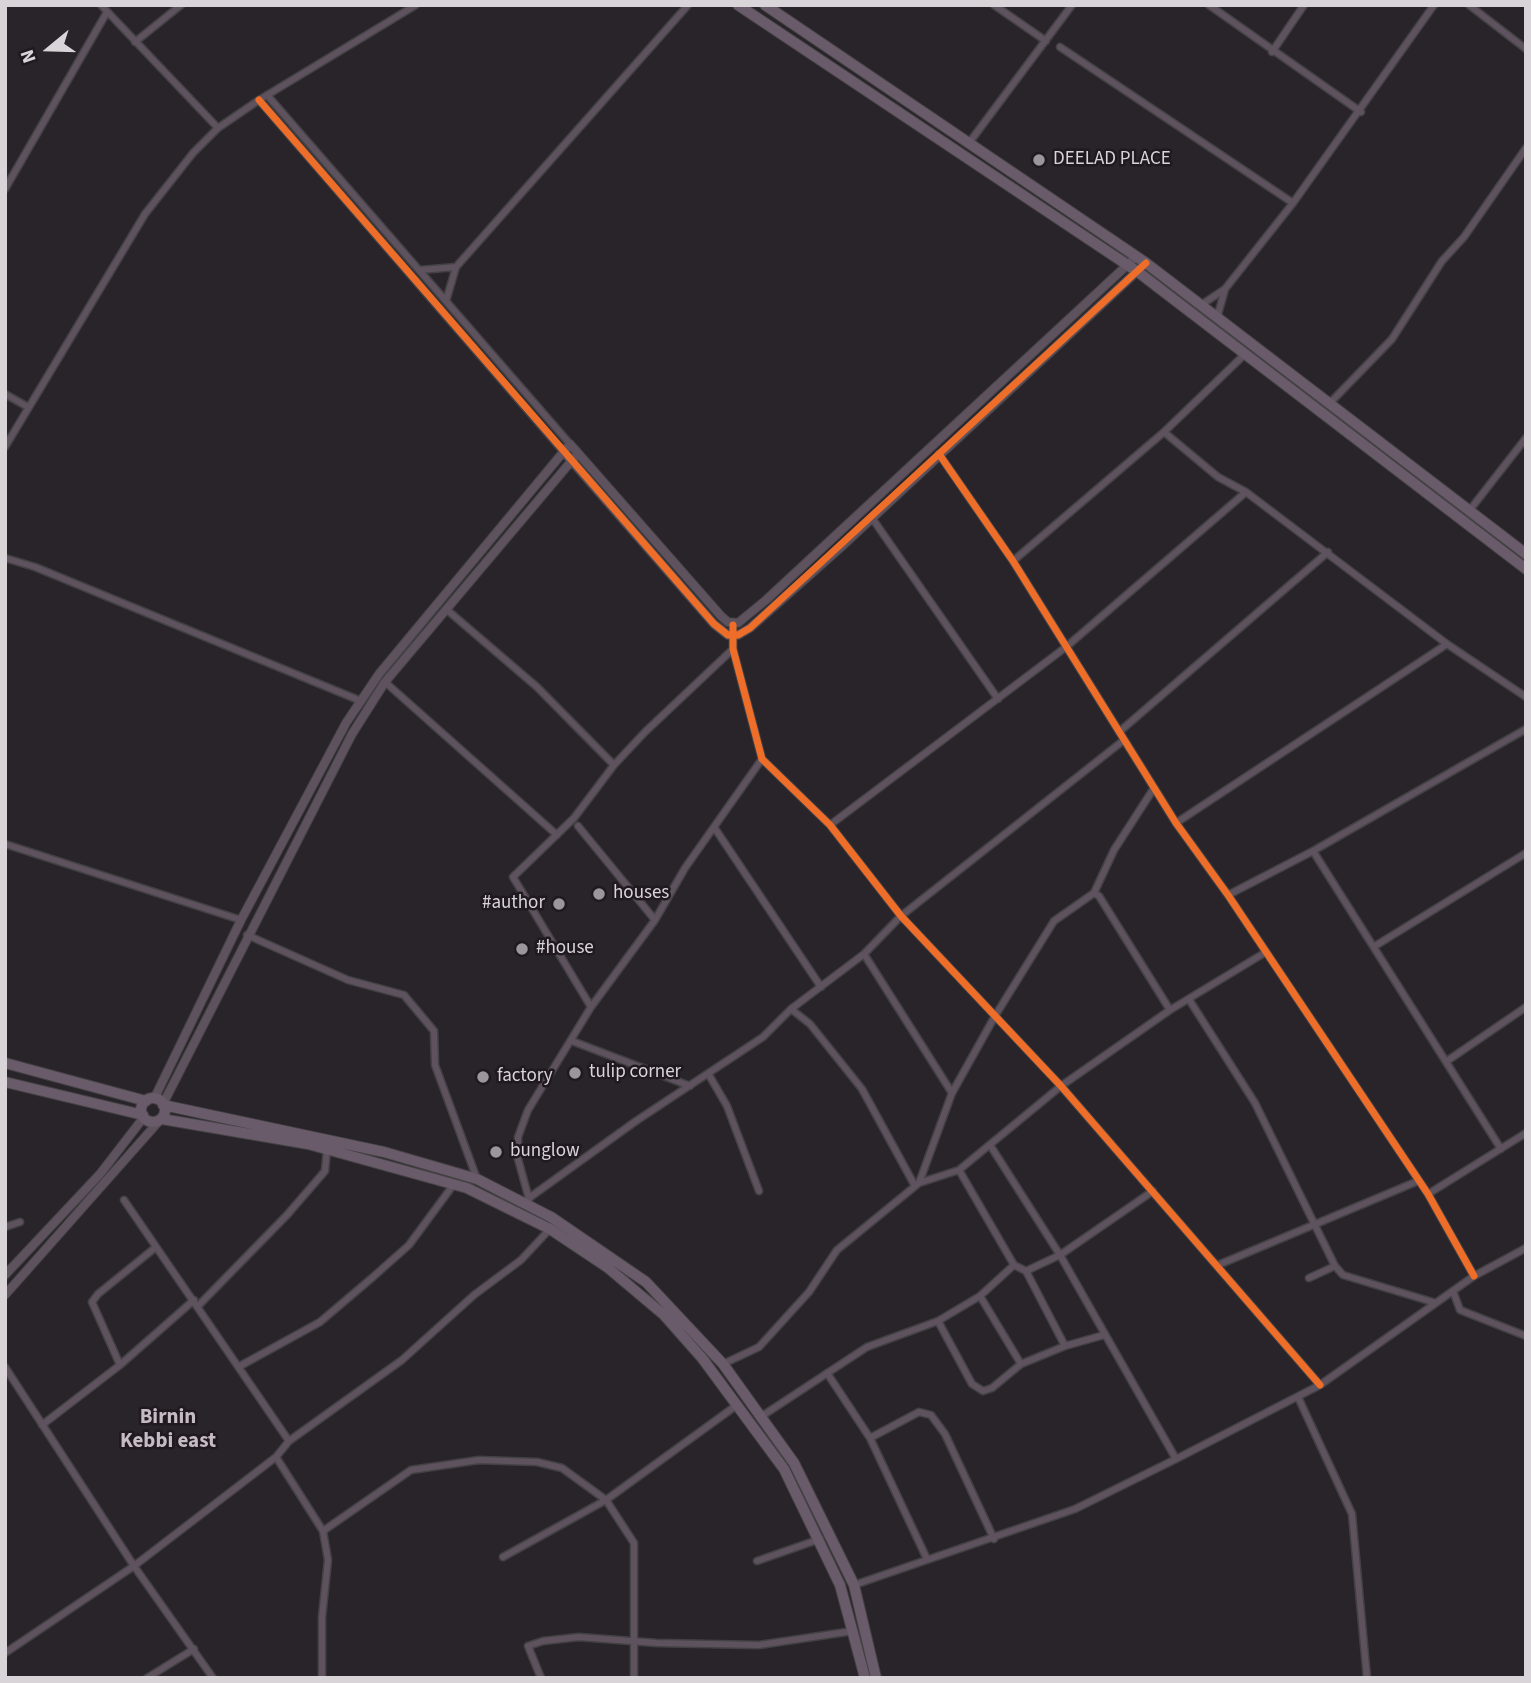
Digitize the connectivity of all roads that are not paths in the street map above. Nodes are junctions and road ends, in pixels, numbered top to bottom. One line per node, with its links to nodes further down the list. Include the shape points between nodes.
1 (101, 5): 13 (street)
2 (181, 5): 15 (street)
3 (416, 5): 19 (street)
4 (688, 5): 30 (street)
5 (738, 5): 29 (main road)
6 (765, 5): 23 (main road)
7 (994, 5): 14 (street)
8 (1072, 5): 14 (street)
9 (1209, 5): 18 (street)
10 (1304, 5): 18 (street)
11 (1434, 5): 21 (street)
12 (1469, 5): 17 (street)
13 (107, 12): 15 (street); 25 (street)
14 (1046, 41): 23 (street)
15 (135, 42): 22 (street)
16 (1060, 47): 26 (street)
17 (1526, 49)
18 (1272, 51): 21 (street)
19 (267, 95): 20 (street); 31 (street)
20 (259, 100): 22 (street); 45 (street)
21 (1361, 112): 26 (street)
22 (218, 128): 40 (street, via 169,180 145,214)
23 (969, 143): 27 (main road)
24 (1526, 148): 39 (street, via 1442,261 1392,339)
25 (5, 189)
26 (1293, 203): 33 (street)
27 (1137, 256): 28 (main road); 29 (street)
28 (1146, 263): 32 (street); 35 (main road)
29 (1128, 265): 32 (main road); 49 (street)
30 (456, 267): 31 (street); 34 (street)
31 (419, 270): 34 (street)
32 (1138, 272): 37 (main road); 47 (street)
33 (1225, 289): 35 (street); 36 (street)
34 (446, 300): 43 (street)
35 (1201, 305): 36 (main road)
36 (1217, 318): 39 (main road)
37 (1245, 354): 41 (street); 58 (main road)
38 (5, 394): 40 (street)
39 (1329, 404): 52 (main road)
40 (28, 407): 44 (street)
41 (1164, 432): 51 (street, via 1218,477); 57 (street)
42 (1526, 438): 52 (street)
43 (570, 444): 45 (street); 46 (street)
44 (5, 447)
45 (563, 452): 48 (street); 68 (street)
46 (579, 453): 48 (street); 60 (street, via 721,616)
47 (939, 454): 50 (street); 57 (street)
48 (571, 460): 59 (street); 61 (street, via 714,624)
49 (911, 466): 50 (street); 60 (street, via 751,613)
50 (918, 473): 53 (street)
51 (1246, 492): 54 (street); 63 (street)
52 (1469, 511): 55 (main road)
53 (872, 518): 61 (street, via 750,628); 67 (street)
54 (1328, 552): 62 (street); 70 (street)
55 (1526, 554)
56 (5, 558): 68 (street)
57 (1013, 561): 63 (street)
58 (1526, 569)
59 (446, 608): 65 (street); 73 (street, via 537,687)
60 (733, 623): 61 (street)
61 (733, 636): 64 (street)
62 (1447, 644): 66 (street); 75 (street)
63 (1066, 648): 67 (street); 70 (street)
64 (733, 649): 72 (street); 73 (street)
65 (385, 682): 79 (street); 88 (street, via 352,734)
66 (1526, 697)
67 (998, 699): 76 (street)
68 (361, 701): 86 (street)
69 (1526, 729): 81 (street)
70 (1119, 732): 71 (street)
71 (1124, 740): 74 (street); 85 (street)
72 (762, 759): 76 (street); 78 (street)
73 (614, 765): 79 (street)
74 (1154, 788): 75 (street); 83 (street, via 1114,850)
75 (1176, 823): 84 (street)
76 (830, 825): 85 (street)
77 (578, 826): 87 (street)
78 (714, 827): 87 (street); 92 (street)
79 (557, 835): 94 (street, via 513,881)
80 (5, 844): 86 (street)
81 (1313, 851): 84 (street); 89 (street)
82 (1526, 853): 89 (street)
83 (1094, 893): 97 (street); 98 (street, via 1054,921)
84 (1228, 895): 90 (street)
85 (901, 916): 91 (street); 98 (street)
86 (241, 920): 107 (street)
87 (655, 920): 94 (street)
88 (247, 935): 107 (street); 115 (street, via 348,980 404,995 434,1031 435,1065)
89 (1375, 946): 100 (street)
90 (1266, 952): 93 (street); 116 (street)
91 (864, 954): 92 (street); 106 (street)
92 (821, 987): 96 (street)
93 (1190, 1000): 97 (street); 125 (street, via 1255,1103)
94 (590, 1007): 99 (street)
95 (1526, 1007): 100 (street)
96 (791, 1009): 102 (street, via 763,1037); 118 (street, via 810,1024 862,1089)
97 (1170, 1010): 105 (street)
98 (995, 1016): 105 (street); 106 (street)
99 (572, 1041): 104 (street); 123 (street, via 528,1110 518,1137)
100 (1447, 1061): 113 (street)
101 (5, 1063): 107 (main road)
102 (709, 1075): 104 (street); 119 (street, via 727,1106)
103 (5, 1082): 108 (main road)
104 (690, 1086): 123 (street)
105 (1061, 1086): 111 (street); 120 (street)
106 (952, 1093): 118 (street)
107 (156, 1102): 108 (main road); 109 (main road); 115 (main road, via 384,1152)
108 (143, 1116): 109 (main road, via 151,1122); 135 (street, via 100,1174)
109 (161, 1120): 112 (main road); 139 (street)
110 (1526, 1133): 113 (street)
111 (990, 1145): 114 (street); 130 (street)
112 (327, 1149): 117 (main road); 141 (street, via 326,1171)
113 (1502, 1149): 121 (street)
114 (958, 1170): 118 (street); 131 (street)
115 (477, 1179): 123 (main road)
116 (1418, 1181): 121 (street); 125 (street)
117 (454, 1184): 127 (main road); 150 (street, via 410,1245 373,1277 320,1322)
118 (917, 1185): 147 (street, via 837,1250 809,1292 759,1346)
119 (759, 1191)
120 (1153, 1191): 130 (street); 132 (street)
121 (1428, 1194): 136 (street)
122 (124, 1200): 128 (street)
123 (528, 1201): 147 (main road, via 646,1282)
124 (20, 1222): 126 (street)
125 (1315, 1225): 132 (street); 133 (street)
126 (5, 1227)
127 (550, 1229): 155 (main road, via 607,1267 664,1315); 159 (street, via 521,1260 402,1360)
128 (156, 1247): 141 (street); 149 (street, via 92,1302)
129 (1526, 1248): 136 (street)
130 (1060, 1255): 134 (street); 144 (street)
131 (1014, 1265): 134 (street); 140 (street)
132 (1218, 1265): 153 (street)
133 (1335, 1266): 137 (street); 142 (street, via 1343,1275)
134 (1026, 1270): 146 (street)
135 (5, 1275)
136 (1474, 1276): 138 (street)
137 (1309, 1278)
138 (1453, 1291): 142 (street); 145 (street, via 1460,1310)
139 (5, 1295)
140 (979, 1297): 143 (street); 148 (street)
141 (196, 1303): 149 (street); 150 (street)
142 (1436, 1303): 153 (street)
143 (938, 1321): 148 (street, via 972,1384 983,1391); 152 (street, via 867,1348)
144 (1104, 1335): 146 (street); 161 (street)
145 (1526, 1336)
146 (1065, 1346): 148 (street)
147 (723, 1364): 156 (main road)
148 (1021, 1364)
149 (120, 1365): 157 (street)
150 (240, 1366): 159 (street)
151 (5, 1367): 157 (street)
152 (827, 1373): 156 (street); 158 (street)
153 (1320, 1385): 154 (street)
154 (1298, 1397): 161 (street); 182 (street, via 1352,1514)
155 (738, 1404): 162 (street); 164 (main road, via 784,1469)
156 (762, 1416): 170 (main road, via 794,1462)
157 (42, 1424): 169 (street)
158 (870, 1438): 165 (street, via 919,1412 931,1415 945,1434); 167 (street)
159 (289, 1441): 160 (street)
160 (276, 1457): 163 (street); 169 (street)
161 (1176, 1459): 165 (street, via 1075,1509)
162 (606, 1500): 163 (street, via 562,1468 537,1461 479,1460 411,1470); 166 (street); 172 (street, via 634,1542)
163 (323, 1531): 177 (street, via 328,1560)
164 (820, 1539): 168 (street); 171 (main road)
165 (994, 1539): 167 (street)
166 (503, 1557)
167 (927, 1559): 170 (street)
168 (757, 1561)
169 (134, 1566): 173 (street); 174 (street)
170 (854, 1585): 181 (main road)
171 (853, 1631): 172 (street, via 759,1645); 180 (main road)
172 (635, 1641): 178 (street, via 579,1637 528,1646); 179 (street)
173 (194, 1649): 175 (street); 176 (street)
174 (5, 1653)
175 (147, 1678)
176 (212, 1678)
177 (322, 1678)
178 (541, 1678)
179 (635, 1678)
180 (865, 1678)
181 (876, 1678)
182 (1367, 1678)

